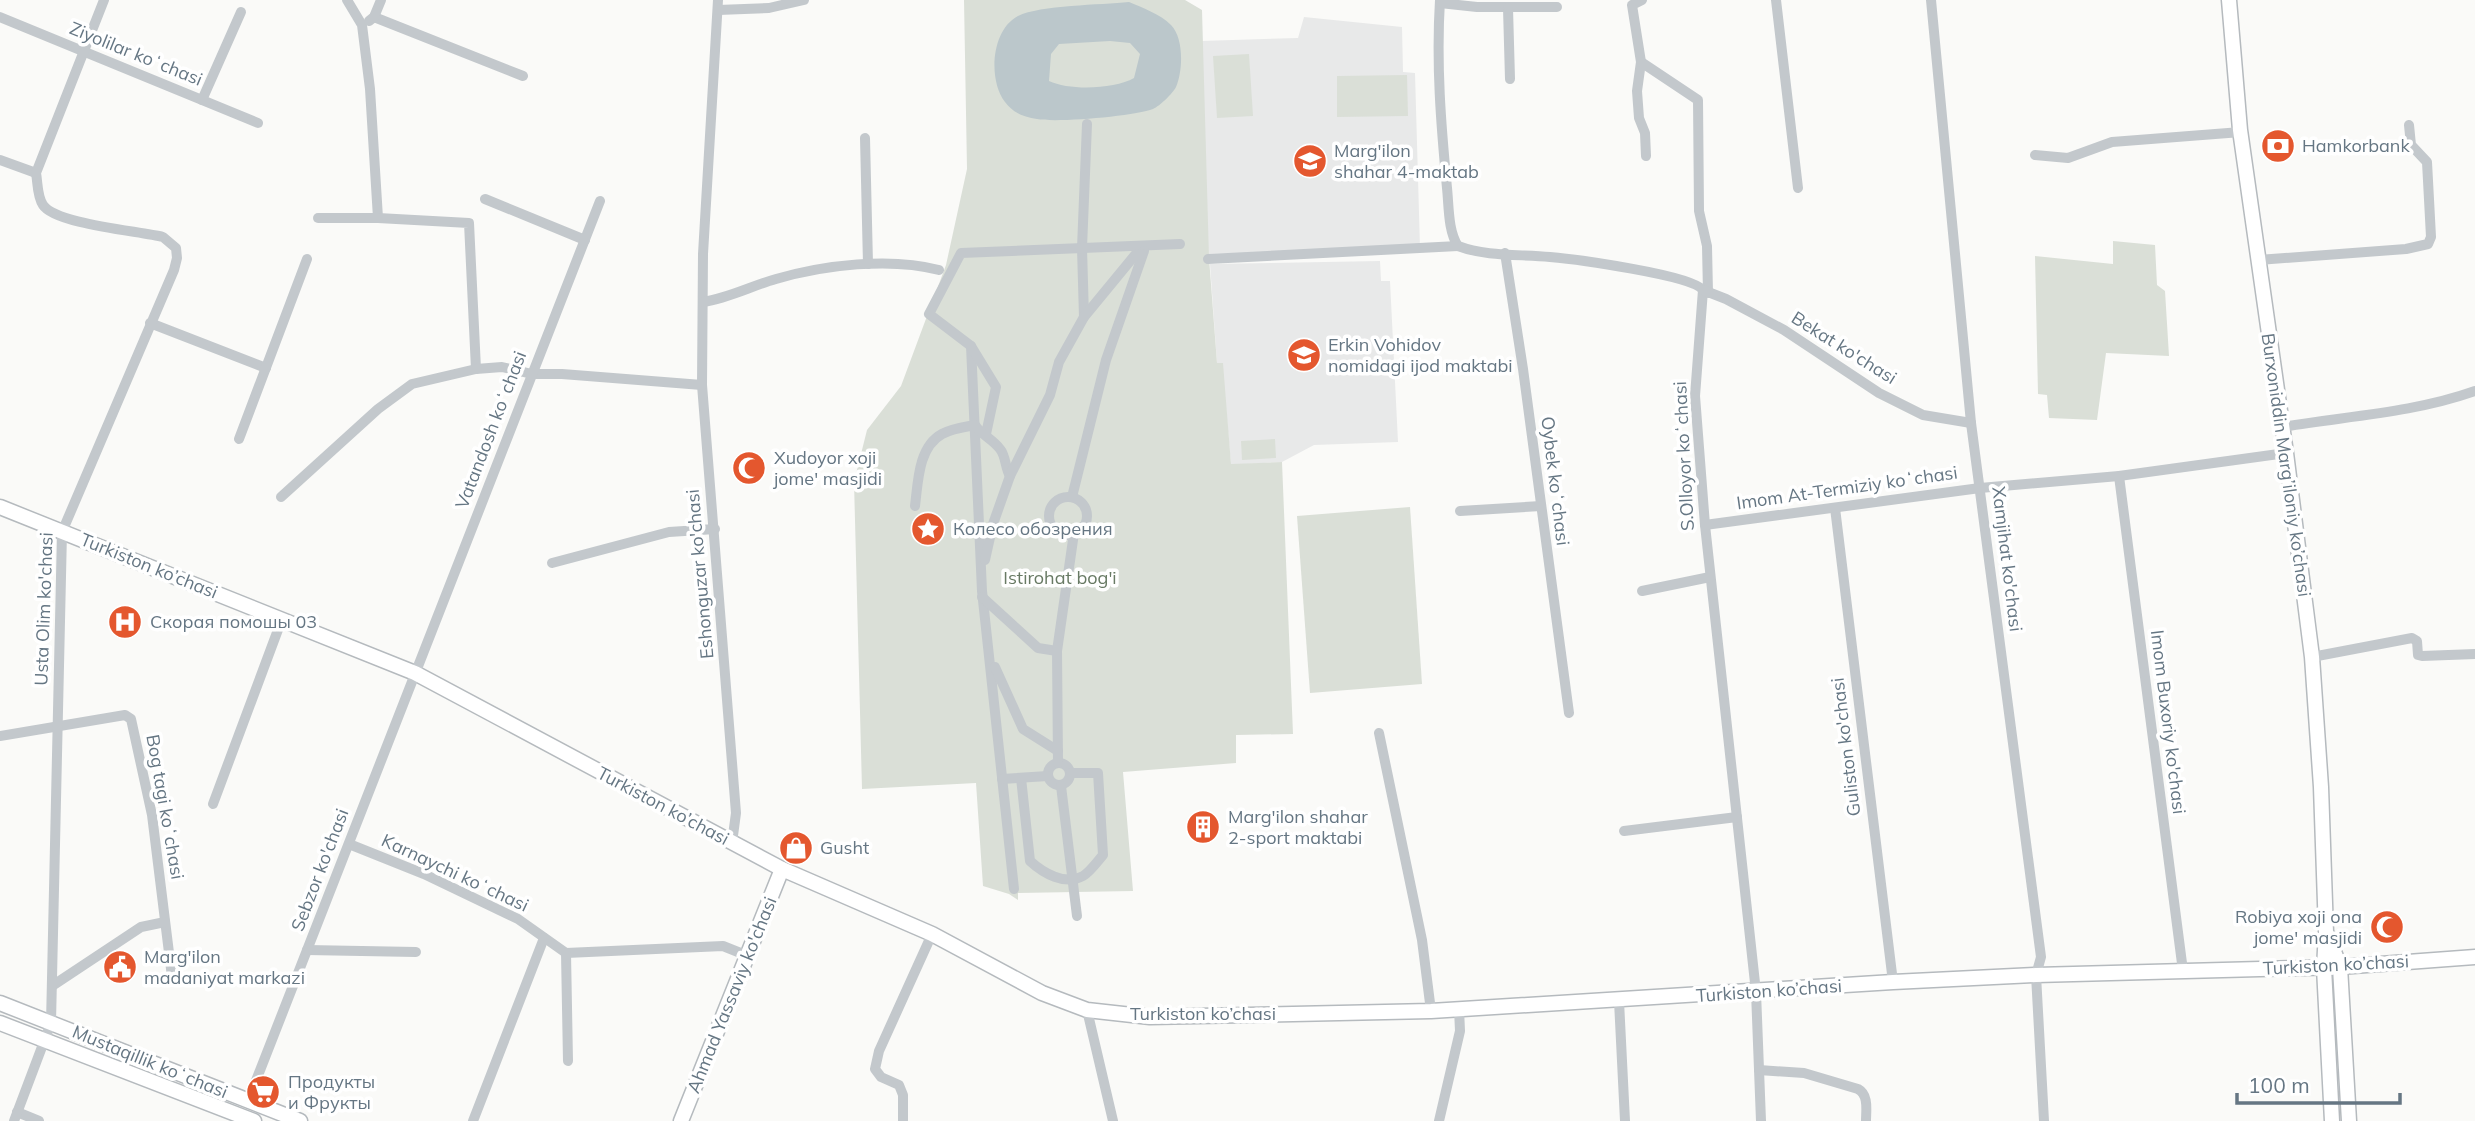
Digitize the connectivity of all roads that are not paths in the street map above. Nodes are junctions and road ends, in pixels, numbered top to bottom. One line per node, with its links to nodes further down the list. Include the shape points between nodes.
1 (104, 0): 17 (street)
2 (347, 0): 16 (street)
3 (381, 0): 15 (street)
4 (804, 0): 10 (street, Eshonguzar ko'chasi, via 769,8)
5 (1642, 0): 18 (street, via 1632,5)
6 (1776, 0): 31 (street)
7 (1931, 0): 57 (street, Xamjihat ko'chasi)
8 (2229, 0): 25 (main road, Burxoniddin Marg’iloniy ko’chasi)
9 (1440, 2): 12 (street); 38 (street, via 1437,79 1452,228)
10 (718, 5): 48 (street, Eshonguzar ko'chasi)
11 (1557, 7): 12 (street)
12 (1508, 8): 20 (street)
13 (241, 12): 21 (street)
14 (0, 17): 17 (street, Ziyolilar koʻchasi)
15 (374, 17): 16 (street); 19 (street)
16 (362, 25): 35 (street)
17 (83, 52): 21 (street, Ziyolilar koʻchasi); 30 (street)
18 (1641, 62): 28 (street, via 1637,91); 47 (street, S.Olloyor koʻchasi, via 1698,100 1699,211 1707,246)
19 (523, 76)
20 (1510, 79)
21 (202, 100): 22 (street, Ziyolilar koʻchasi)
22 (258, 123)
23 (1087, 124): 39 (street)
24 (2409, 125): 44 (street, via 2411,145 2427,162 2428,244)
25 (2241, 132): 27 (street, via 2112,142 2068,158); 44 (main road, Burxoniddin Marg’iloniy ko’chasi)
26 (865, 138): 45 (street)
27 (2035, 155)
28 (1646, 156)
29 (0, 160): 30 (street)
30 (36, 173): 50 (street, Usta Olim ko'chasi, via 39,194 50,211 77,221 163,237 176,248 174,270)
31 (1798, 188)
32 (485, 199): 36 (street)
33 (600, 201): 36 (street, Vatandosh koʻchasi)
34 (318, 218): 35 (street)
35 (378, 218): 53 (street, via 468,223)
36 (585, 240): 54 (street, Vatandosh koʻchasi)
37 (1180, 244): 40 (street)
38 (1458, 246): 41 (street, via 1474,252); 43 (street)
39 (1082, 248): 40 (street); 49 (street); 51 (street, via 961,253 929,314)
40 (1144, 249): 49 (street); 67 (street, via 1106,360)
41 (1505, 253): 47 (street, via 1666,275 1694,283); 69 (street, Oybek koʻchasi)
42 (307, 259): 52 (street)
43 (1208, 259)
44 (2258, 260): 59 (main road, Burxoniddin Marg’iloniy ko’chasi)
45 (868, 264): 46 (street); 48 (street, via 792,275)
46 (939, 270)
47 (1705, 292): 57 (street, Bekat ko'chasi, via 1784,330 1879,393 1923,415); 73 (street, S.Olloyor koʻchasi, via 1695,396)
48 (703, 302): 55 (street, Eshonguzar ko'chasi)
49 (1084, 317): 63 (street, via 1059,362 1050,395)
50 (150, 323): 52 (street); 75 (street, Usta Olim ko'chasi)
51 (971, 346): 58 (street); 60 (street, via 996,387)
52 (266, 368): 61 (street)
53 (476, 369): 54 (street, via 502,367); 66 (street, via 412,384)
54 (532, 374): 55 (street); 86 (street, Vatandosh koʻchasi)
55 (702, 385): 74 (street, Eshonguzar ko'chasi)
56 (2475, 391): 59 (street, via 2393,412)
57 (1970, 423): 65 (street, Xamjihat ko'chasi)
58 (975, 425): 60 (street); 68 (street, via 940,434 924,454); 80 (street)
59 (2283, 427): 62 (main road, Burxoniddin Marg’iloniy ko’chasi)
60 (986, 434): 63 (street, via 1002,451)
61 (239, 439)
62 (2286, 453): 64 (street, Imom At-Termiziy koʻchasi); 85 (main road, Burxoniddin Marg’iloniy ko’chasi)
63 (1010, 476): 80 (street, via 993,524)
64 (2119, 476): 65 (street, Imom At-Termiziy koʻchasi); 118 (street, Imom Buxoriy ko'chasi)
65 (1980, 488): 71 (street, Imom At-Termiziy koʻchasi); 119 (street, Xamjihat ko'chasi, via 2041,957)
66 (281, 497)
67 (1072, 497): 76 (street, via 1080,500 1088,515 1081,531); 76 (street, via 1055,502 1049,517 1057,532)
68 (915, 506)
69 (1541, 506): 72 (street); 88 (street, Oybek koʻchasi)
70 (0, 507): 75 (main road, Turkiston ko’chasi)
71 (1835, 508): 73 (street, Imom At-Termiziy koʻchasi); 121 (street, Guliston ko'chasi)
72 (1460, 511)
73 (1705, 525): 78 (street, S.Olloyor koʻchasi)
74 (715, 529): 77 (street, via 669,532); 101 (street, Eshonguzar ko'chasi, via 736,813)
75 (62, 532): 81 (main road, Turkiston ko’chasi); 89 (street, Usta Olim ko'chasi)
76 (1074, 533): 82 (street)
77 (552, 563)
78 (1710, 577): 79 (street); 99 (street, S.Olloyor koʻchasi)
79 (1642, 591)
80 (981, 592): 82 (street, via 1038,648); 83 (street)
81 (282, 619): 86 (main road, Turkiston ko’chasi); 98 (street)
82 (1057, 651): 92 (street)
83 (989, 654): 92 (street, via 1023,729); 96 (street)
84 (2475, 654): 85 (street, via 2421,656 2412,638)
85 (2312, 657): 108 (main road, Burxoniddin Marg’iloniy ko’chasi)
86 (415, 673): 87 (street, Vatandosh koʻchasi); 101 (main road, Turkiston ko’chasi)
87 (408, 691): 102 (street, Sebzor ko'chasi)
88 (1569, 713)
89 (58, 726): 91 (street); 107 (street, Bog tagi koʻchasi, via 125,715 131,719 152,815); 122 (street, Usta Olim ko'chasi)
90 (1379, 733): 128 (street, via 1419,927)
91 (0, 736)
92 (1058, 757): 93 (street); 94 (street)
93 (1071, 773): 97 (street); 104 (street, via 1098,773 1103,855 1084,876)
94 (1048, 776): 95 (street); 97 (street)
95 (1021, 778): 96 (street); 104 (street, via 1030,861 1041,871)
96 (1002, 779): 105 (street)
97 (1061, 786): 104 (street)
98 (213, 804)
99 (1737, 817): 100 (street); 123 (street, S.Olloyor koʻchasi)
100 (1624, 831)
101 (732, 843): 103 (main road, Turkiston ko’chasi)
102 (349, 844): 110 (street, Karnaychi koʻchasi, via 436,879 517,919); 111 (street, Sebzor ko'chasi)
103 (782, 869): 109 (main road, Turkiston ko’chasi); 114 (main road, Ahmad Yassaviy ko'chasi)
104 (1072, 880): 106 (street)
105 (1014, 889)
106 (1077, 916)
107 (165, 922): 120 (street, Bog tagi koʻchasi); 122 (street, via 141,927)
108 (2326, 932): 116 (main road, Burxoniddin Marg’iloniy ko’chasi); 117 (main road, Burxoniddin Marg’iloniy ko’chasi)
109 (932, 934): 127 (main road, Turkiston ko’chasi, via 1042,993); 137 (street, via 875,1069 881,1077 899,1084)
110 (544, 938): 113 (street, Karnaychi koʻchasi); 141 (street)
111 (307, 950): 112 (street); 134 (street, Sebzor ko'chasi)
112 (416, 952)
113 (566, 953): 114 (street, via 723,946); 132 (street)
114 (748, 956): 142 (main road, Ahmad Yassaviy ko'chasi)
115 (2475, 957): 116 (main road, Turkiston ko’chasi)
116 (2340, 967): 117 (main road, Turkiston ko’chasi); 150 (main road, Burxoniddin Marg’iloniy ko’chasi)
117 (2324, 968): 118 (main road, Turkiston ko’chasi); 149 (main road, Burxoniddin Marg’iloniy ko’chasi)
118 (2183, 971): 119 (main road, Turkiston ko’chasi)
119 (2036, 975): 121 (main road, Turkiston ko’chasi); 148 (street, Xamjihat ko'chasi)
120 (172, 977)
121 (1892, 982): 123 (main road, Turkiston ko’chasi)
122 (52, 986): 130 (street, Usta Olim ko'chasi)
123 (1756, 992): 124 (main road, Turkiston ko’chasi); 133 (street, S.Olloyor koʻchasi)
124 (1619, 1001): 126 (main road, Turkiston ko’chasi); 145 (street)
125 (0, 1003): 130 (main road, Mustaqillik koʻchasi)
126 (1459, 1009): 128 (main road, Turkiston ko’chasi); 144 (street, via 1460,1031)
127 (1087, 1010): 128 (main road, Turkiston ko’chasi, via 1150,1017); 143 (street)
128 (1431, 1011)
129 (0, 1023): 131 (main road, Mustaqillik koʻchasi)
130 (51, 1023): 131 (street, Usta Olim ko'chasi); 134 (main road, Mustaqillik koʻchasi)
131 (45, 1040): 135 (street, Usta Olim ko'chasi); 136 (main road, Mustaqillik koʻchasi)
132 (568, 1061)
133 (1759, 1070): 146 (street, S.Olloyor koʻchasi); 147 (street, via 1804,1073 1858,1089 1866,1097)
134 (248, 1101): 140 (main road, Mustaqillik koʻchasi)
135 (15, 1117): 138 (street)
136 (233, 1117): 139 (main road, Mustaqillik koʻchasi)
137 (903, 1120)
138 (39, 1121)
139 (254, 1121)
140 (300, 1121)
141 (474, 1121)
142 (681, 1121)
143 (1113, 1121)
144 (1439, 1121)
145 (1625, 1121)
146 (1761, 1121)
147 (1867, 1121)
148 (2043, 1121)
149 (2332, 1121)
150 (2349, 1121)

